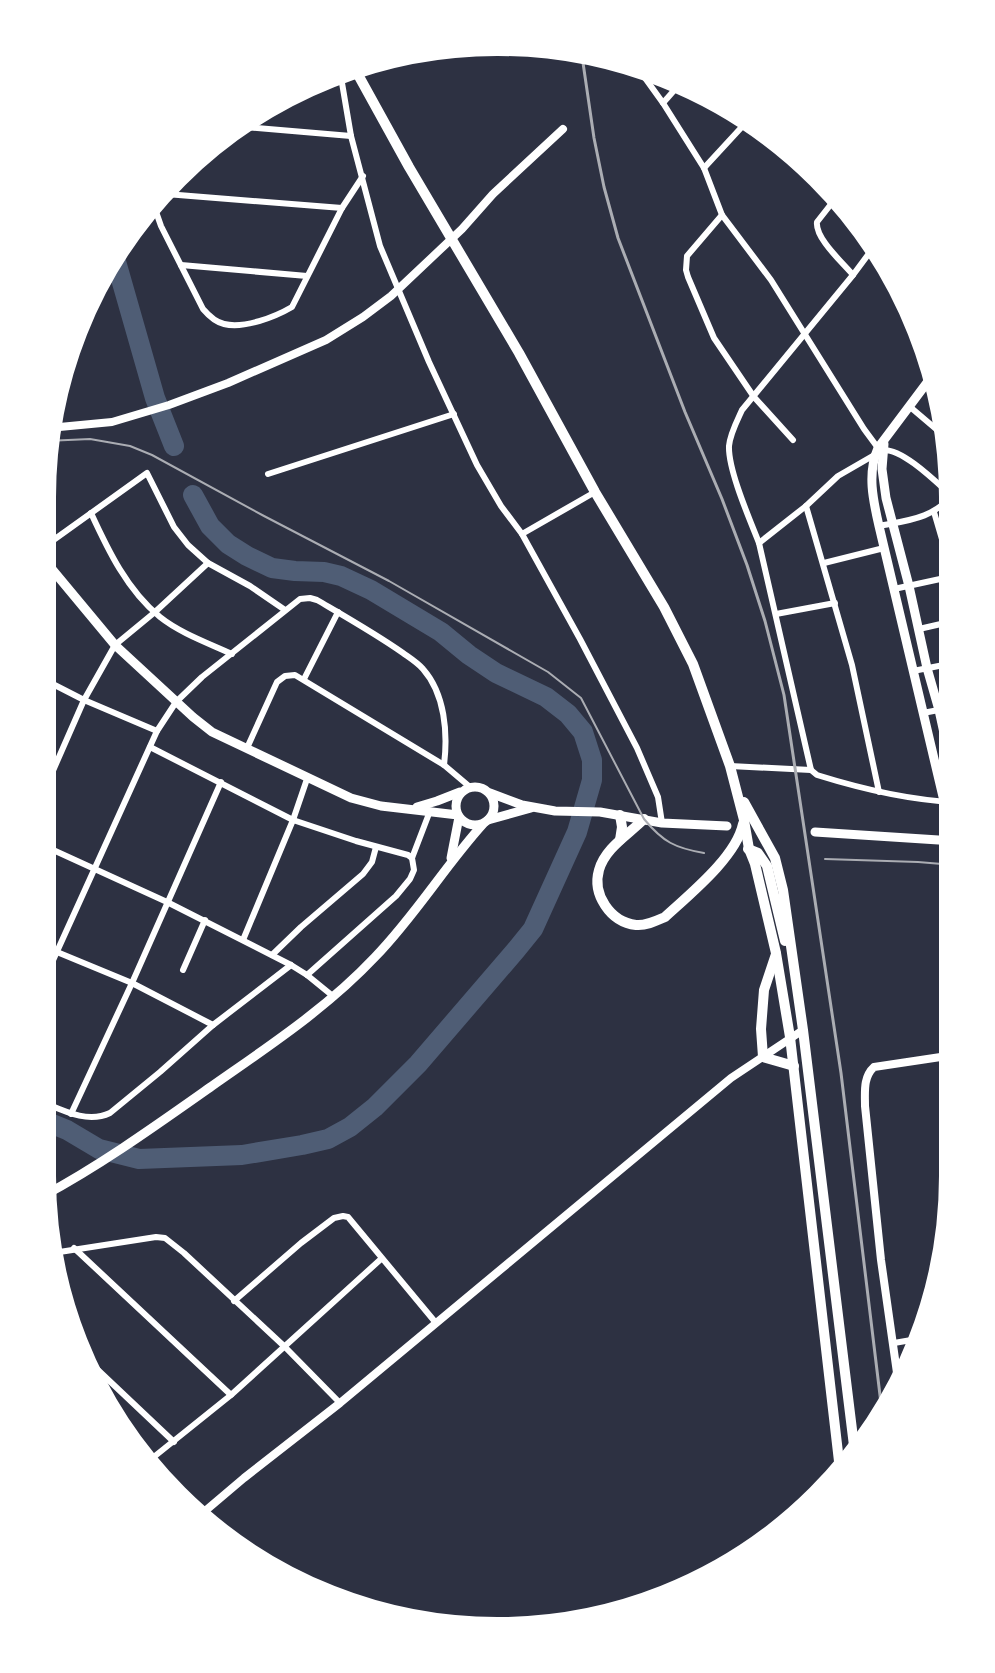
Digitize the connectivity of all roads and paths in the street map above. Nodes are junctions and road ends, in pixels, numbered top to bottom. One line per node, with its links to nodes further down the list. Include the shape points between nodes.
1 (359, 77): 32 (main road)
2 (647, 81): 5 (street)
3 (341, 83): 9 (street)
4 (674, 91): 5 (street)
5 (663, 103): 10 (street)
6 (741, 127): 10 (street)
7 (253, 128): 9 (street)
8 (563, 129): 26 (street, via 391,296 326,340 169,405 102,424)
9 (351, 136): 11 (street)
10 (704, 168): 16 (street)
11 (363, 176): 14 (street); 25 (street, via 386,262)
12 (174, 195): 14 (street)
13 (831, 205): 19 (street, via 816,226)
14 (342, 208): 20 (street)
15 (157, 214): 18 (street)
16 (722, 215): 21 (street); 23 (street, via 687,256 686,270 714,338)
17 (868, 254): 19 (street)
18 (181, 265): 20 (street); 20 (street, via 203,309 223,324 281,314 292,307)
19 (853, 275): 21 (street)
20 (307, 276)
21 (805, 334): 23 (street); 29 (street)
22 (926, 385): 24 (main road)
23 (754, 397): 28 (street); 42 (street, via 742,410 729,443)
24 (909, 406): 27 (street); 29 (main road)
25 (454, 414): 30 (street); 39 (street, via 477,465)
26 (60, 427)
27 (935, 428)
28 (793, 440)
29 (880, 448): 31 (street, via 898,454); 33 (street); 37 (main road); 38 (main road, via 872,483)
30 (268, 474)
31 (941, 486)
32 (595, 492): 39 (street); 75 (main road, via 693,664)
33 (806, 506): 42 (street); 45 (street)
34 (941, 506): 35 (street)
35 (934, 512): 37 (street); 40 (street)
36 (91, 513): 41 (street); 44 (street, via 147,473 174,527); 52 (street, via 112,559)
37 (894, 523): 38 (street); 48 (main road)
38 (879, 526): 43 (main road)
39 (522, 534): 95 (street, via 648,771)
40 (941, 536)
41 (54, 540)
42 (759, 543): 54 (street)
43 (884, 548): 45 (street); 49 (main road)
44 (208, 563): 51 (street); 52 (street)
45 (824, 563): 50 (street)
46 (54, 572): 57 (main road)
47 (941, 579): 48 (street)
48 (909, 586): 49 (street); 56 (main road)
49 (894, 589): 61 (main road)
50 (835, 603): 54 (street); 83 (street)
51 (285, 610): 53 (street, via 310,598); 58 (street)
52 (155, 612): 57 (street); 58 (street)
53 (338, 612): 62 (street); 74 (street, via 422,667 442,712)
54 (776, 614): 77 (street)
55 (941, 624): 56 (street)
56 (919, 629): 60 (main road)
57 (115, 645): 64 (street); 65 (main road)
58 (232, 654): 65 (street)
59 (941, 665): 60 (street)
60 (927, 668): 61 (street); 66 (main road)
61 (913, 671): 67 (main road)
62 (304, 679): 71 (street, via 291,675 277,682); 74 (street)
63 (54, 685): 64 (street)
64 (84, 700): 69 (street); 76 (street)
65 (176, 702): 69 (street); 71 (main road, via 212,732)
66 (939, 710): 67 (street); 68 (main road)
67 (923, 713): 73 (main road)
68 (941, 717)
69 (157, 731): 70 (street)
70 (150, 747): 80 (street); 106 (street)
71 (247, 748): 79 (main road)
72 (941, 753): 73 (street)
73 (933, 755): 78 (main road)
74 (444, 765): 82 (street)
75 (730, 766): 77 (street); 81 (main road)
76 (54, 768)
77 (811, 770): 83 (street)
78 (941, 778)
79 (307, 779): 87 (main road, via 370,804); 92 (street)
80 (221, 782): 92 (street); 107 (street)
81 (735, 786): 93 (main road); 114 (main road, via 778,867)
82 (467, 789): 84 (main road, via 481,787); 87 (main road); 90 (main road, via 456,801)
83 (879, 792): 85 (street)
84 (490, 793): 86 (main road); 94 (main road, via 495,804)
85 (941, 800)
86 (533, 807): 89 (main road); 94 (main road)
87 (410, 808): 88 (main road)
88 (430, 811): 90 (main road); 104 (street)
89 (620, 815): 91 (main road); 98 (main road)
90 (458, 816): 94 (main road, via 470,825); 105 (main road)
91 (644, 819): 95 (main road); 98 (main road)
92 (293, 820): 100 (street); 109 (street)
93 (744, 820): 101 (main road); 103 (main road)
94 (486, 822): 105 (main road)
95 (662, 823): 96 (main road)
96 (727, 826)
97 (815, 832): 99 (main road)
98 (620, 840): 103 (main road, via 599,867 597,890 601,902 631,925 665,917)
99 (941, 840)
100 (376, 847): 104 (street); 112 (street, via 363,874)
101 (749, 849): 103 (main road); 111 (main road); 114 (main road, via 767,866)
102 (54, 851): 106 (street)
103 (728, 856)
104 (412, 858): 117 (street, via 414,870 396,896)
105 (451, 861): 119 (main road, via 403,926)
106 (95, 870): 107 (street); 110 (street)
107 (167, 902): 108 (street); 118 (street)
108 (205, 920): 109 (street); 116 (street)
109 (243, 940): 112 (street)
110 (56, 952): 113 (street); 118 (street)
111 (776, 953): 122 (main road); 123 (main road, via 764,990)
112 (272, 955): 115 (street)
113 (54, 957)
114 (793, 961): 121 (main road)
115 (291, 965): 117 (street); 120 (street)
116 (183, 970)
117 (307, 975): 119 (street)
118 (132, 983): 120 (street); 127 (street)
119 (334, 997): 128 (main road)
120 (213, 1025): 127 (street, via 110,1113)
121 (803, 1030): 122 (street); 141 (main road)
122 (790, 1037): 123 (street); 125 (main road)
123 (763, 1057): 125 (main road); 133 (street)
124 (941, 1057): 135 (street, via 874,1067 865,1082)
125 (794, 1066): 144 (main road)
126 (54, 1107): 127 (street)
127 (71, 1114)
128 (54, 1190)
129 (74, 1248): 130 (street); 132 (street, via 165,1238); 139 (street)
130 (61, 1251)
131 (381, 1259): 132 (street, via 348,1217 334,1218); 133 (street); 136 (street)
132 (234, 1301): 136 (street)
133 (436, 1323): 140 (street)
134 (909, 1340): 135 (street)
135 (894, 1343): 137 (street)
136 (285, 1347): 139 (street); 140 (street)
137 (897, 1368)
138 (100, 1372): 142 (street)
139 (231, 1395): 142 (street)
140 (340, 1403): 145 (street)
141 (853, 1439)
142 (174, 1442): 143 (street)
143 (155, 1456)
144 (839, 1458)
145 (206, 1510)

